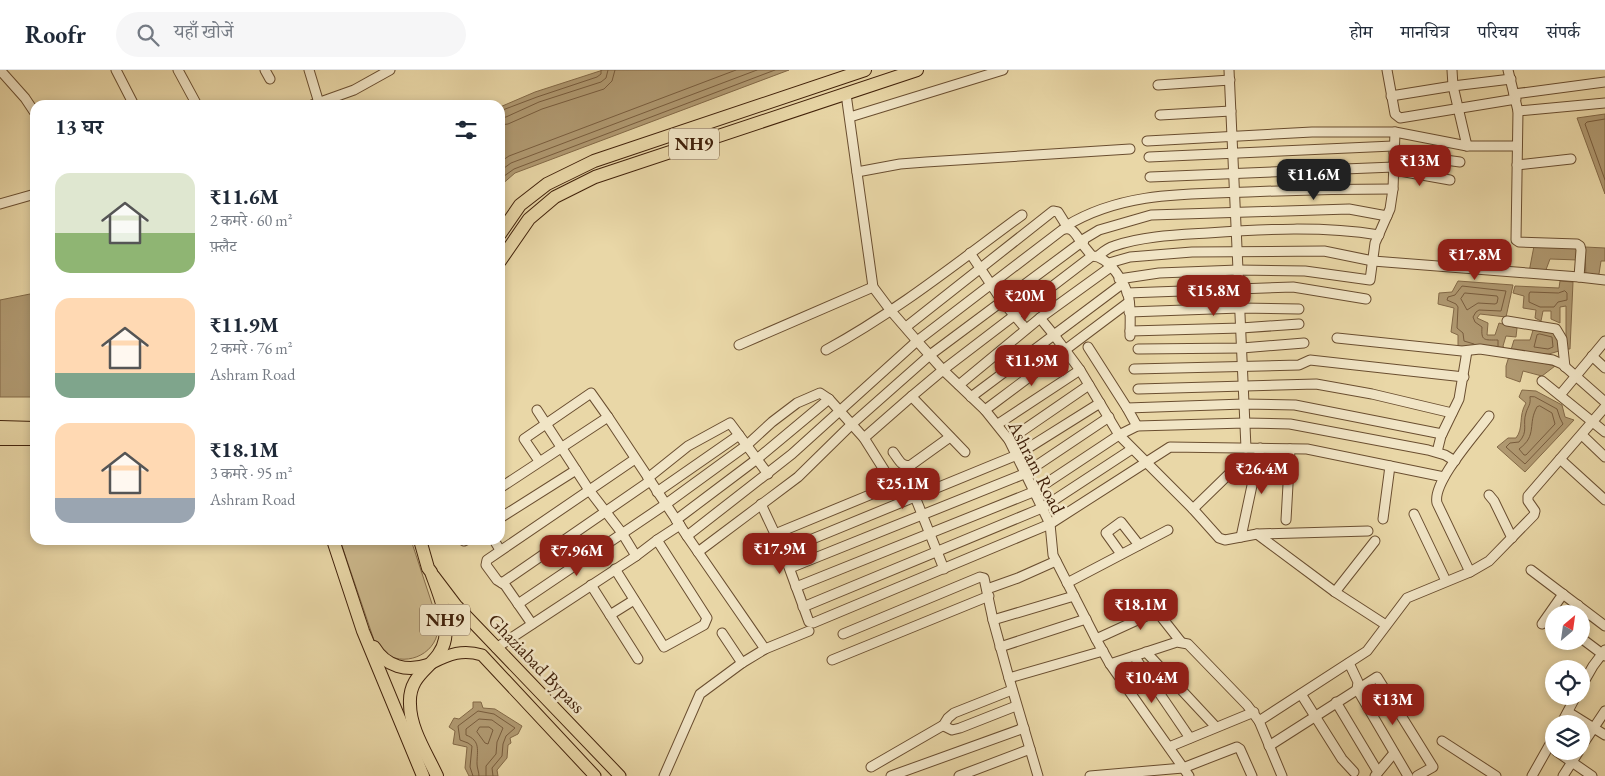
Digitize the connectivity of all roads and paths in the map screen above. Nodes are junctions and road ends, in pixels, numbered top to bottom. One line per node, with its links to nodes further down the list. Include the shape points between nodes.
1 (0, 70): 26 (street)
2 (116, 70): 21 (street)
3 (178, 70): 22 (street)
4 (309, 70): 23 (street)
5 (390, 70): 24 (street, via 354,90)
6 (866, 70): 56 (highway, NH9, via 594,161 547,184 520,205)
7 (917, 70): 18 (highway, NH9)
8 (1003, 70): 31 (street)
9 (1229, 70): 13 (street)
10 (1387, 70): 19 (street)
11 (1452, 70): 17 (street)
12 (1508, 70): 14 (street)
13 (1230, 80): 16 (street); 28 (street)
14 (1511, 80): 17 (street); 20 (street)
15 (1605, 82): 20 (street)
16 (1158, 85)
17 (1453, 86): 19 (street); 27 (street)
18 (846, 94): 31 (street, Ashram Road); 63 (highway, NH9, via 596,177 555,197 530,219)
19 (1391, 96): 27 (street, via 1395,114 1400,118)
20 (1515, 97): 27 (street); 29 (street)
21 (131, 100)
22 (194, 100)
23 (314, 100)
24 (326, 100)
25 (1605, 103): 29 (street)
26 (30, 106)
27 (1459, 110): 35 (street)
28 (1231, 111): 30 (street); 33 (street)
29 (1518, 111): 36 (street)
30 (1160, 115)
31 (850, 118): 45 (street, Ashram Road)
32 (1395, 132): 33 (street); 35 (street); 38 (street)
33 (1233, 136): 34 (street); 39 (street)
34 (1147, 141)
35 (1467, 146): 36 (street)
36 (1517, 146): 43 (street)
37 (1130, 149): 45 (street, via 900,164)
38 (1393, 150): 39 (street); 42 (street); 44 (street)
39 (1233, 153): 40 (street); 46 (street)
40 (1149, 157)
41 (1570, 159): 43 (street)
42 (1460, 162)
43 (1517, 165): 69 (street, via 1516,240 1577,244 1581,250)
44 (1394, 169): 46 (street); 48 (street); 49 (street)
45 (857, 172): 73 (street, Ashram Road)
46 (1234, 173): 47 (street); 50 (street)
47 (1150, 177)
48 (1450, 180)
49 (1393, 188): 50 (street); 55 (street)
50 (1235, 192): 53 (street); 57 (street, via 1147,197 1104,208)
51 (30, 195): 52 (street)
52 (0, 204)
53 (1236, 213): 55 (street, via 1349,209); 58 (street); 60 (street, via 1151,216 1099,230 1086,236)
54 (1022, 215): 62 (street)
55 (1387, 216): 59 (street)
56 (505, 227)
57 (1067, 227): 60 (street); 67 (street, via 1058,212 1053,211); 72 (street)
58 (1236, 231): 59 (street, via 1320,229); 61 (street); 64 (street, via 1152,237 1112,246)
59 (1379, 235): 65 (street)
60 (1082, 242): 64 (street); 77 (street)
61 (1237, 251): 65 (street, via 1324,251); 66 (street, via 1130,257); 68 (street)
62 (970, 253): 67 (street); 81 (street)
63 (505, 254)
64 (1095, 256): 66 (street); 82 (street)
65 (1373, 260): 68 (street, via 1369,280 1305,271); 69 (street)
66 (1110, 265): 71 (street); 83 (street)
67 (980, 268): 72 (street); 86 (street)
68 (1238, 270): 71 (street, via 1141,274); 74 (street)
69 (1579, 277): 70 (street)
70 (1605, 280)
71 (1121, 281): 75 (street); 89 (street)
72 (990, 284): 77 (street); 91 (street)
73 (873, 287): 81 (street, Ashram Road); 94 (street)
74 (1239, 288): 75 (street); 76 (street, via 1293,287); 79 (street)
75 (1127, 293): 78 (street)
76 (1366, 299)
77 (1002, 301): 82 (street); 101 (street)
78 (1129, 307): 79 (street); 87 (street, via 1130,333); 100 (street)
79 (1240, 308): 80 (street); 87 (street)
80 (1300, 309)
81 (891, 311): 86 (street, Ashram Road); 97 (street)
82 (1015, 315): 88 (street); 107 (street)
83 (1040, 318): 88 (street); 89 (street)
84 (1508, 322): 104 (street, via 1556,329 1561,335)
85 (1299, 324): 87 (street)
86 (906, 327): 91 (street, Ashram Road)
87 (1241, 328): 96 (street)
88 (1026, 329): 112 (street)
89 (1054, 335): 100 (street); 118 (street)
90 (1337, 338): 99 (street)
91 (917, 341): 101 (street, Ashram Road); 126 (street)
92 (1605, 341): 102 (street)
93 (1304, 344): 96 (street)
94 (740, 345)
95 (1088, 347): 124 (street)
96 (1242, 348): 98 (street); 103 (street)
97 (826, 350)
98 (1138, 350)
99 (1467, 350): 104 (street, via 1507,352 1553,360); 109 (street)
100 (1065, 352): 108 (street); 127 (street)
101 (930, 355): 107 (street, Ashram Road); 135 (street)
102 (1592, 356): 105 (street); 110 (street)
103 (1242, 367): 106 (street); 109 (street, via 1299,365 1310,360); 114 (street)
104 (1565, 367): 110 (street)
105 (1605, 368)
106 (1134, 369)
107 (943, 370): 112 (street, Ashram Road); 117 (street)
108 (1080, 370): 113 (street); 136 (street)
109 (1464, 377): 128 (street)
110 (1575, 377): 116 (street); 120 (street)
111 (1542, 381): 116 (street)
112 (959, 385): 118 (street, Ashram Road)
113 (1089, 385): 121 (street); 149 (street)
114 (1243, 385): 115 (street); 122 (street); 128 (street, via 1316,384)
115 (1138, 389)
116 (1560, 395): 132 (street)
117 (912, 396): 145 (street); 146 (street)
118 (972, 397): 127 (street, Ashram Road)
119 (829, 399): 126 (street); 150 (street, via 820,393 798,403); 162 (street)
120 (1605, 402)
121 (1100, 403): 131 (street); 159 (street)
122 (1244, 404): 124 (street); 134 (street); 141 (street, via 1307,406)
123 (1605, 407): 132 (street)
124 (1127, 408): 137 (street)
125 (537, 410): 133 (street)
126 (840, 410): 135 (street); 171 (street)
127 (985, 410): 136 (street, Ashram Road)
128 (1452, 413): 141 (street)
129 (1489, 416): 166 (street)
130 (608, 417): 133 (street, via 591,392); 151 (street); 161 (street)
131 (1109, 417): 143 (street); 173 (street)
132 (1593, 422): 140 (street); 144 (street)
133 (546, 423): 151 (street); 164 (street, via 524,439)
134 (1245, 423): 137 (street); 152 (street); 158 (street, via 1304,426)
135 (852, 424): 146 (street); 185 (street, via 798,477)
136 (998, 424): 149 (street, Ashram Road)
137 (1137, 426): 143 (street)
138 (0, 427): 139 (highway)
139 (30, 428)
140 (1605, 432)
141 (1442, 434): 158 (street)
142 (739, 435): 150 (street); 175 (street, via 728,423 688,446); 179 (street)
143 (1119, 435): 154 (street); 180 (street)
144 (1582, 435): 160 (street); 163 (street)
145 (950, 437): 157 (street); 167 (street, via 911,465)
146 (864, 438): 172 (street)
147 (0, 439): 148 (highway)
148 (30, 440)
149 (1009, 440): 159 (street, Ashram Road)
150 (747, 445): 162 (street); 184 (street)
151 (562, 447): 164 (street); 169 (street)
152 (1246, 448): 153 (street); 165 (street, via 1175,446)
153 (1260, 448): 155 (street); 203 (street)
154 (1132, 449): 165 (street); 186 (street)
155 (1290, 449): 168 (street, via 1307,449); 193 (street)
156 (893, 452): 167 (street)
157 (965, 452)
158 (1437, 452): 166 (street)
159 (1017, 455): 173 (street, Ashram Road); 182 (street)
160 (1605, 457)
161 (635, 459): 175 (street); 178 (street)
162 (757, 459): 171 (street); 194 (street)
163 (1560, 459): 183 (street); 204 (street, via 1528,496 1534,513)
164 (538, 461): 176 (street)
165 (1146, 461): 187 (street); 195 (street)
166 (1455, 461): 174 (street)
167 (902, 464): 172 (street)
168 (1390, 466): 174 (street); 192 (street)
169 (576, 470): 178 (street); 190 (street)
170 (1230, 473): 187 (street)
171 (768, 474): 202 (street)
172 (887, 474): 177 (street)
173 (1024, 474): 180 (street, Ashram Road); 191 (street)
174 (1444, 476): 223 (street, via 1437,493 1437,503)
175 (649, 479): 179 (street); 188 (street)
176 (505, 484)
177 (894, 484): 182 (street, via 908,480); 199 (street)
178 (589, 490): 188 (street); 211 (street)
179 (657, 492): 184 (street)
180 (1033, 492): 186 (street, Ashram Road); 200 (street)
181 (1489, 495): 204 (street)
182 (915, 497): 191 (street); 212 (street)
183 (1605, 500)
184 (666, 504): 194 (street); 198 (street)
185 (761, 504): 199 (street); 214 (street)
186 (1042, 508): 195 (street, Ashram Road); 213 (street)
187 (1193, 509): 203 (street, via 1219,538)
188 (606, 511): 198 (street); 226 (street)
189 (1414, 514): 224 (street)
190 (505, 515)
191 (922, 515): 200 (street); 218 (street)
192 (1383, 519)
193 (1286, 520)
194 (678, 523): 202 (street); 205 (street)
195 (1050, 524): 217 (street, Ashram Road); 220 (street)
196 (1168, 530): 210 (street)
197 (1368, 531): 201 (street)
198 (622, 533): 216 (street); 234 (street)
199 (775, 534): 212 (street)
200 (929, 534): 213 (street); 228 (street)
201 (1257, 534): 203 (street); 230 (street)
202 (687, 536): 214 (street)
203 (1241, 537)
204 (1512, 538): 223 (street, via 1490,561)
205 (657, 540): 216 (street); 233 (street, via 707,618 704,625 664,647)
206 (1375, 540): 230 (street)
207 (335, 545): 245 (highway)
208 (421, 545): 222 (highway, NH9)
209 (497, 545): 211 (street)
210 (1139, 545): 215 (street); 215 (street, via 1121,522 1106,533)
211 (500, 550): 226 (street, via 486,562)
212 (784, 551): 218 (street)
213 (936, 551): 220 (street); 236 (street)
214 (698, 552): 254 (street)
215 (1121, 554): 225 (street)
216 (636, 556): 219 (street)
217 (1056, 561): 225 (street, Ashram Road); 229 (street)
218 (790, 568): 228 (street)
219 (615, 569): 227 (street); 233 (street)
220 (944, 570): 236 (street, via 812,623)
221 (1530, 570): 231 (street)
222 (431, 572): 253 (main road, Ghaziabad Bypass); 264 (highway, NH9, via 445,612 446,626 445,641)
223 (1470, 572): 224 (street)
224 (1446, 581): 243 (street, via 1407,598)
225 (1067, 582): 232 (street, Ashram Road)
226 (502, 583): 234 (street)
227 (591, 585): 238 (street); 241 (street)
228 (796, 587): 236 (street)
229 (988, 592): 240 (street); 248 (street, via 984,578 980,577); 260 (street)
230 (1335, 592): 243 (street)
231 (1563, 594): 235 (street); 242 (street)
232 (1074, 596): 239 (street, Ashram Road); 240 (street)
233 (634, 600): 238 (street)
234 (518, 604): 241 (street)
235 (1578, 605)
236 (803, 607)
237 (1590, 614): 244 (street)
238 (610, 615): 259 (street)
239 (1086, 619): 249 (street, Ashram Road); 252 (street)
240 (993, 620): 252 (street)
241 (532, 624): 253 (street)
242 (1542, 624)
243 (1386, 625): 262 (street, via 1370,649)
244 (1605, 626)
245 (363, 630): 264 (highway, via 377,653 387,662 409,669); 299 (highway)
246 (809, 631): 254 (street)
247 (722, 633): 261 (street)
248 (843, 634)
249 (1096, 640): 250 (street, via 1155,612); 255 (street, Ashram Road)
250 (1181, 642): 256 (street); 274 (street, via 1190,646)
251 (1590, 644): 257 (street)
252 (1000, 647): 266 (street)
253 (496, 648): 302 (main road, Ghaziabad Bypass)
254 (765, 649): 261 (street)
255 (1102, 651): 263 (street, Ashram Road); 266 (street)
256 (1146, 652): 258 (street); 281 (street)
257 (1604, 653): 265 (street)
258 (1134, 656): 263 (street); 285 (street)
259 (638, 659)
260 (832, 660)
261 (742, 663): 303 (street, via 700,694)
262 (1349, 663): 267 (street, via 1358,682); 269 (street)
263 (1110, 664): 288 (street, Ashram Road)
264 (429, 665): 300 (highway, via 412,685 410,704 414,726); 301 (main road, Ghaziabad Bypass, via 455,652 482,655)
265 (1590, 674)
266 (1008, 678): 268 (street)
267 (1357, 689): 270 (street); 290 (street); 310 (street, via 1377,677 1433,768)
268 (1012, 690): 272 (street); 279 (street, via 954,713)
269 (1302, 694): 277 (street); 278 (street)
270 (1336, 702): 277 (street); 297 (street)
271 (1572, 705): 275 (street)
272 (1016, 706): 279 (street, via 960,728 952,730); 280 (street)
273 (1605, 711): 282 (street)
274 (1254, 712): 278 (street); 281 (street)
275 (1568, 712): 276 (street); 282 (street)
276 (1566, 715)
277 (1316, 717): 287 (street); 295 (street)
278 (1259, 722): 287 (street)
279 (943, 726): 294 (street)
280 (1024, 728): 289 (street); 304 (street)
281 (1216, 728): 285 (street)
282 (1593, 728): 283 (street); 284 (street)
283 (1590, 733)
284 (1605, 735)
285 (1190, 738): 288 (street)
286 (1442, 741): 311 (street)
287 (1269, 746): 308 (street)
288 (1169, 747): 296 (street, Ashram Road)
289 (1030, 749): 298 (street); 305 (street)
290 (1394, 753): 297 (street); 309 (street)
291 (1545, 759): 312 (street)
292 (1569, 760): 293 (street)
293 (1572, 762): 313 (street); 314 (street)
294 (871, 767)
295 (1354, 772)
296 (1187, 774): 306 (street); 307 (street, via 1237,747)
297 (1376, 774)
298 (1035, 775)
299 (423, 776)
300 (437, 776)
301 (595, 776)
302 (620, 776)
303 (664, 776)
304 (892, 776)
305 (959, 776)
306 (1090, 776)
307 (1252, 776)
308 (1282, 776)
309 (1408, 776)
310 (1418, 776)
311 (1496, 776)
312 (1532, 776)
313 (1562, 776)
314 (1592, 776)

